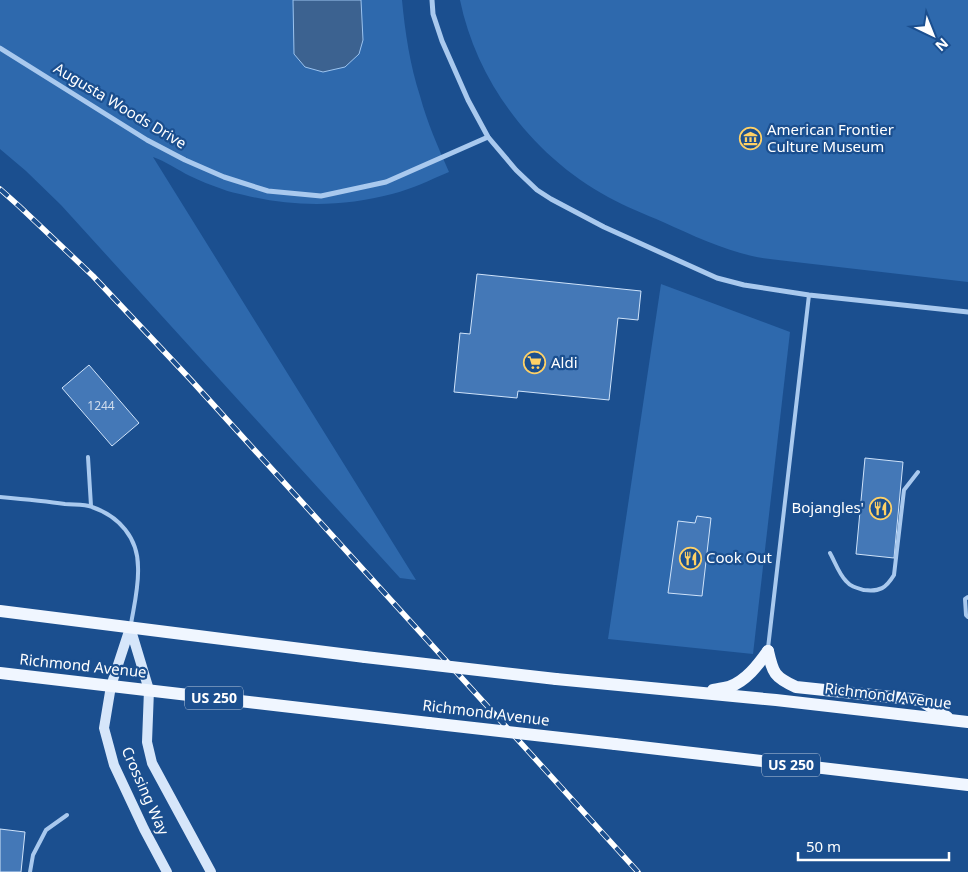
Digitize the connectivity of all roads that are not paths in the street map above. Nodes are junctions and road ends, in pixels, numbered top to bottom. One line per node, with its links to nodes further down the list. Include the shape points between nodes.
1 (432, 0): 3 (street, via 442,41)
2 (0, 48): 3 (street, Augusta Woods Drive, via 147,140 224,177 268,191 320,196 386,182)
3 (488, 137): 4 (street, via 537,190 577,214 717,278)
4 (808, 295): 5 (street); 15 (lane)
5 (968, 312)
6 (88, 457): 9 (lane)
7 (918, 472): 10 (lane, via 904,490 894,575 888,584 874,591 856,588 847,583)
8 (0, 497): 9 (lane)
9 (91, 506): 14 (lane, via 118,521 135,548 138,577)
10 (830, 553)
11 (968, 597): 13 (lane, via 965,599)
12 (0, 611): 14 (main road, Richmond Avenue)
13 (968, 617)
14 (130, 627): 17 (street, Crossing Way); 18 (street, Crossing Way); 19 (main road, Richmond Avenue, bridge, via 365,657)
15 (768, 651): 19 (main road, via 741,681); 20 (main road, via 774,673 796,687 920,700)
16 (0, 673): 17 (main road, Richmond Avenue / US 250)
17 (111, 686): 18 (main road, Richmond Avenue / US 250); 25 (street, Crossing Way, via 104,728 114,765)
18 (149, 690): 22 (main road, Richmond Avenue / US 250, bridge); 26 (street, Crossing Way, via 147,742 152,763)
19 (701, 693): 20 (main road, Richmond Avenue)
20 (951, 720): 21 (main road, Richmond Avenue)
21 (968, 722)
22 (968, 785)
23 (67, 815): 24 (lane, via 46,830 33,854)
24 (30, 872)
25 (167, 872)
26 (211, 872)

